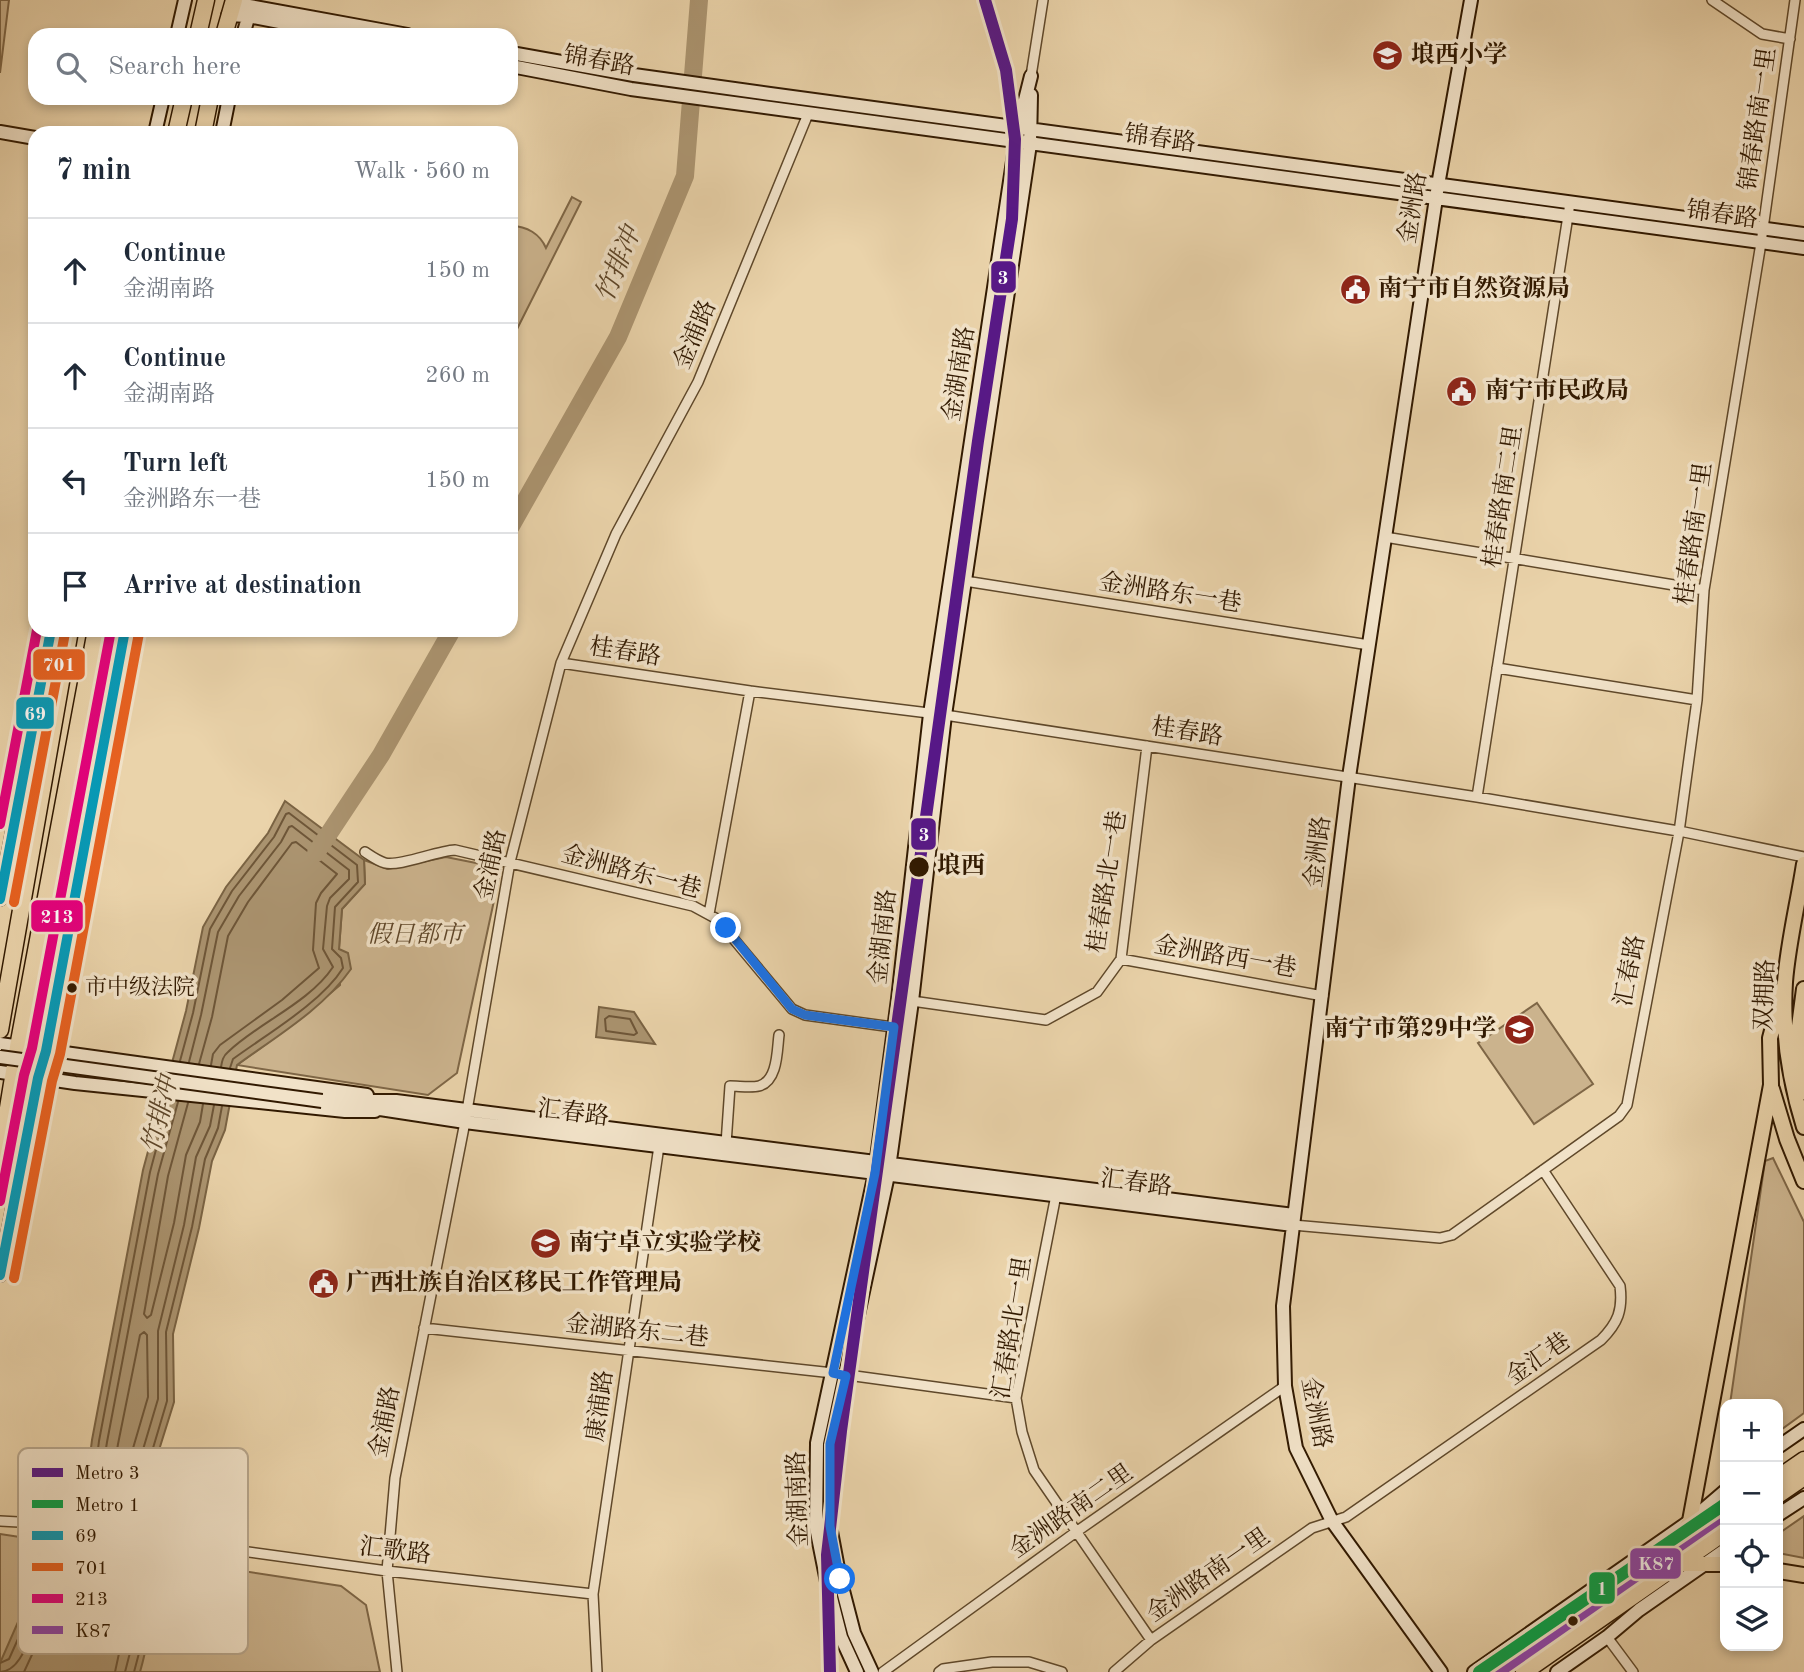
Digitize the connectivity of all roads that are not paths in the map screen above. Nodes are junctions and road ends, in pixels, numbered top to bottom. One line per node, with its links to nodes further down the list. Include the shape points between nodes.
1 (185, 0): 9 (main road)
2 (206, 0): 10 (highway)
3 (1043, 0): 18 (street, 金湖南路)
4 (1471, 0): 32 (main road, 金洲路)
5 (1712, 0): 15 (street, via 1762,34)
6 (1796, 0): 15 (street, 锦春路南一里)
7 (232, 6): 8 (main road); 11 (highway)
8 (251, 8): 12 (main road); 13 (main road); 14 (main road)
9 (179, 28)
10 (200, 28)
11 (226, 28)
12 (245, 28)
13 (322, 28)
14 (367, 28)
15 (1790, 39): 36 (street, 锦春路南一里)
16 (518, 54): 28 (main road, 锦春路, via 634,75)
17 (518, 67): 23 (main road, 锦春路)
18 (1031, 76): 28 (main road, 金湖南路)
19 (161, 105): 24 (main road)
20 (182, 105): 25 (highway)
21 (209, 105): 26 (highway)
22 (228, 105): 27 (main road)
23 (808, 114): 31 (main road, 锦春路); 49 (street, 金浦路, via 698,382 616,534)
24 (157, 126)
25 (178, 126)
26 (204, 126)
27 (223, 126)
28 (1025, 129): 31 (main road, 金湖南路); 32 (main road, 锦春路)
29 (0, 132): 30 (main road)
30 (28, 137)
31 (1023, 143): 33 (main road, 锦春路); 42 (main road, 金湖南路); 53 (main road, 金湖南路)
32 (1438, 185): 33 (main road, 金洲路); 34 (main road, 锦春路)
33 (1436, 199): 35 (main road, 锦春路); 40 (main road, 金洲路)
34 (1570, 203): 35 (street, 桂春路南二里); 36 (main road, 锦春路)
35 (1567, 216): 38 (main road, 锦春路); 41 (street, 桂春路南二里)
36 (1763, 229): 37 (main road, 锦春路); 38 (street, 锦春路南一里)
37 (1804, 234)
38 (1761, 243): 39 (main road, 锦春路); 43 (street, 桂春路南一里)
39 (1804, 248)
40 (1385, 537): 41 (street); 48 (main road, 金洲路)
41 (1514, 558): 43 (street); 50 (street, 桂春路南二里)
42 (965, 581): 48 (street, 金洲路东一巷); 54 (main road, 金湖南路)
43 (1703, 590): 52 (street, 桂春路南一里)
44 (50, 637): 63 (main road)
45 (69, 637): 72 (highway)
46 (95, 637): 75 (highway)
47 (124, 637): 76 (main road)
48 (1369, 645): 56 (main road, 金洲路)
49 (561, 663): 51 (street, 桂春路); 61 (street, 金浦路)
50 (1497, 668): 52 (street); 57 (street, 桂春路南二里)
51 (750, 691): 53 (street, 桂春路); 64 (street)
52 (1697, 700): 58 (street, 桂春路南一里)
53 (930, 714): 54 (street, 桂春路); 70 (main road, 金湖南路)
54 (945, 715): 55 (street, 桂春路); 69 (main road, 金湖南路)
55 (1147, 746): 56 (street, 桂春路); 65 (street, 桂春路北一巷)
56 (1349, 777): 57 (street, 桂春路); 68 (main road, 金洲路)
57 (1477, 797): 58 (street, 桂春路)
58 (1679, 832): 60 (street, 桂春路); 89 (street, 汇春路, via 1627,1105 1619,1116)
59 (365, 852): 61 (street, 金洲路东一巷, via 392,864 455,850)
60 (1804, 857)
61 (510, 862): 64 (street, 金洲路东一巷, via 678,901); 83 (street, 金浦路)
62 (1804, 864): 66 (main road, 双拥路)
63 (0, 899)
64 (709, 914): 70 (street, 金洲路东一巷, via 726,928 792,1009 805,1015)
65 (1121, 959): 68 (street, 金洲路西一巷); 69 (street, 桂春路北一巷, via 1097,992 1046,1020)
66 (1785, 982): 80 (main road, via 1770,1038); 84 (main road, 双拥路, via 1792,1082)
67 (1804, 989): 81 (main road, 双拥路, via 1798,1034)
68 (1323, 996): 92 (main road, 金洲路)
69 (912, 1001): 71 (main road, 金湖南路)
70 (894, 1027): 71 (street, 金洲路东一巷); 88 (main road, 金湖南路)
71 (908, 1029): 88 (main road, 金湖南路)
72 (0, 1030)
73 (779, 1035): 85 (street, via 769,1080 760,1086 730,1086)
74 (0, 1044): 75 (main road)
75 (18, 1047): 76 (main road); 78 (highway)
76 (46, 1051): 79 (main road); 82 (main road, via 348,1092)
77 (0, 1057): 82 (main road, 汇春路, bridge, via 322,1101)
78 (7, 1073): 79 (main road); 87 (highway)
79 (38, 1078): 82 (main road, via 345,1111); 93 (main road)
80 (1771, 1085): 90 (main road); 111 (main road)
81 (1804, 1092)
82 (395, 1106): 83 (main road, 汇春路)
83 (466, 1117): 85 (main road, 汇春路); 86 (main road, 汇春路); 94 (street, 金浦路)
84 (1804, 1127)
85 (726, 1144): 88 (main road, 汇春路)
86 (659, 1146): 88 (main road, 汇春路); 95 (street, 康浦路)
87 (0, 1157)
88 (882, 1169): 91 (main road, 汇春路); 92 (main road, 汇春路); 96 (main road, 金湖南路)
89 (1543, 1170): 92 (street, 汇春路, via 1452,1235 1440,1238); 110 (street, 金汇巷, via 1620,1286 1622,1302 1613,1328 1346,1517)
90 (1804, 1181)
91 (1056, 1195): 92 (main road, 汇春路); 98 (street, 汇春路北一里)
92 (1294, 1220): 97 (main road, 金洲路, via 1283,1306)
93 (0, 1275)
94 (424, 1328): 95 (street, 金湖路东二巷); 120 (street, 金浦路, via 395,1478)
95 (628, 1351): 96 (street, 金湖路东二巷); 123 (street, 康浦路)
96 (839, 1374): 98 (street, 金湖路东二巷); 128 (main road, 金湖南路, via 817,1443 816,1527 841,1637); 129 (main road, 金湖南路, via 830,1444 830,1526 854,1633)
97 (1285, 1386): 110 (main road, 金洲路, via 1296,1448); 113 (street, 金洲路南二里)
98 (1016, 1398): 113 (street, 汇春路北一里, via 1034,1470)
99 (1804, 1429): 100 (main road)
100 (1783, 1444)
101 (1804, 1460): 102 (highway)
102 (1783, 1475)
103 (1804, 1477): 104 (highway)
104 (1783, 1492)
105 (1720, 1495): 111 (main road)
106 (1804, 1498): 107 (main road)
107 (1783, 1512)
108 (1720, 1519): 117 (highway)
109 (0, 1521): 112 (street, 汇歌路)
110 (1332, 1521): 125 (street, 金洲路南一里, via 1312,1528); 134 (main road, 金洲路)
111 (1690, 1521): 117 (main road); 135 (main road)
112 (18, 1522)
113 (1076, 1532): 125 (street, 汇春路北一里); 130 (street, 金洲路南二里)
114 (1720, 1535): 117 (highway)
115 (248, 1552): 120 (street, 汇歌路)
116 (1720, 1553): 118 (main road)
117 (1675, 1559): 118 (main road); 136 (highway); 137 (highway)
118 (1706, 1563): 119 (main road); 124 (main road)
119 (1720, 1564)
120 (387, 1571): 123 (street, 汇歌路); 126 (street, 金浦路)
121 (1783, 1572): 122 (main road)
122 (1804, 1575)
123 (593, 1594): 127 (street, 康浦路)
124 (1607, 1637): 138 (main road); 139 (street)
125 (1151, 1640): 133 (street, 金洲路南一里)
126 (397, 1672)
127 (597, 1672)
128 (857, 1672)
129 (872, 1672)
130 (883, 1672)
131 (939, 1672): 132 (street, via 992,1662 1029,1662)
132 (1062, 1672)
133 (1114, 1672)
134 (1441, 1672)
135 (1474, 1672)
136 (1500, 1672)
137 (1524, 1672)
138 (1557, 1672)
139 (1633, 1672)

